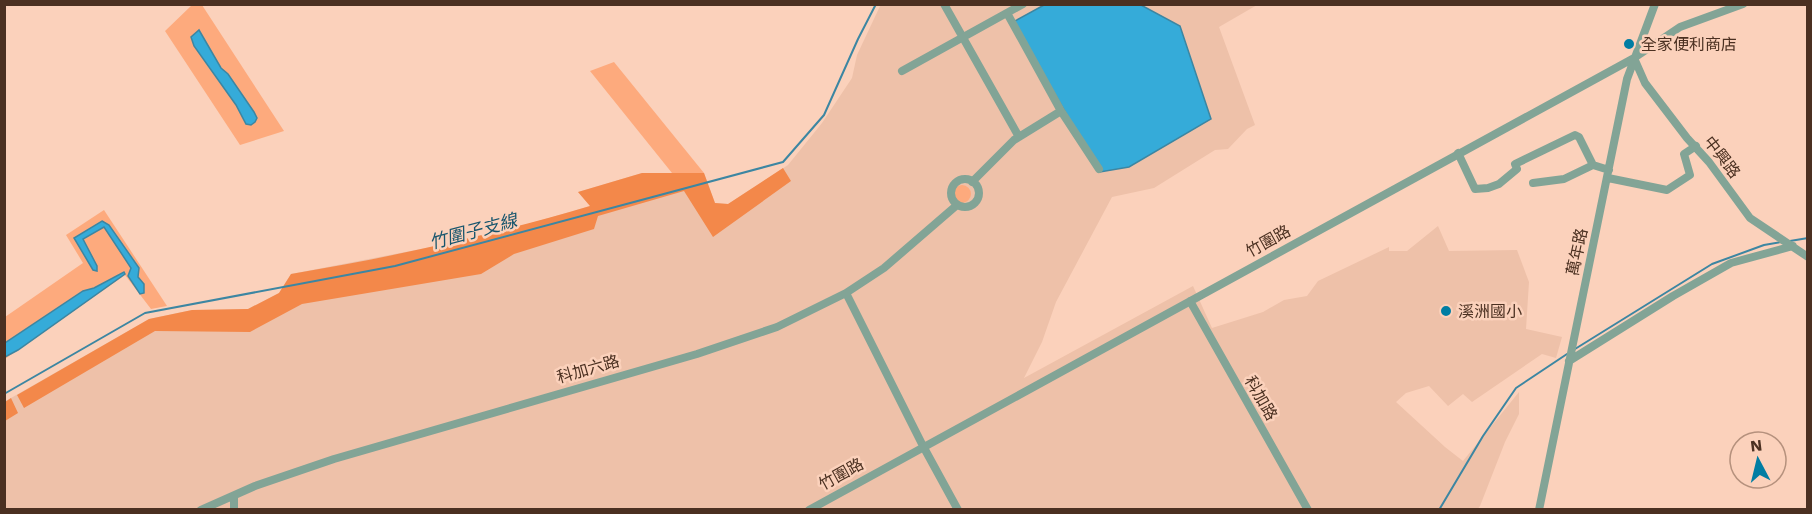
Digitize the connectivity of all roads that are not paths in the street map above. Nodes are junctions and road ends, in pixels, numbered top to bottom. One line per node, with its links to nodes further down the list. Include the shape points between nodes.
1 (945, 4): 6 (street)
2 (1023, 4): 5 (street)
3 (1655, 4): 7 (street, 萬年路)
4 (1743, 4): 7 (street, 竹圍路, via 1680,27)
5 (1007, 13): 6 (street); 9 (street)
6 (963, 38): 8 (street); 10 (street)
7 (1634, 58): 11 (street, 中興路, via 1646,83); 12 (street, 竹圍路); 15 (street, 萬年路)
8 (902, 71)
9 (1060, 111): 10 (street); 14 (street)
10 (1018, 137): 16 (street)
11 (1696, 146): 15 (street, via 1684,154 1690,175 1667,190); 19 (street, 中興路, via 1750,218)
12 (1458, 153): 13 (street, via 1475,189 1499,184 1517,169 1515,164 1575,135); 22 (street, 竹圍路)
13 (1593, 165): 15 (street); 17 (street, via 1564,178)
14 (1099, 169)
15 (1609, 174): 23 (street, 萬年路)
16 (972, 182): 18 (street, via 964,179 953,186 952,198); 18 (street, via 978,189 975,202 967,207)
17 (1533, 183)
18 (957, 205): 21 (street, 科加六路, via 884,268)
19 (1788, 243): 20 (street, 中興路); 23 (street, via 1731,263)
20 (1808, 257)
21 (846, 293): 24 (street); 25 (street, 科加六路, via 737,342 334,459)
22 (1190, 301): 24 (street, 竹圍路); 31 (street, 科加路)
23 (1570, 355): 32 (street, 萬年路)
24 (923, 446): 29 (street, 竹圍路); 30 (street)
25 (234, 497): 26 (street, 科加六路); 28 (street)
26 (214, 508): 27 (street, 科加六路)
27 (201, 510)
28 (234, 510)
29 (809, 510)
30 (958, 510)
31 (1308, 510)
32 (1539, 510)

